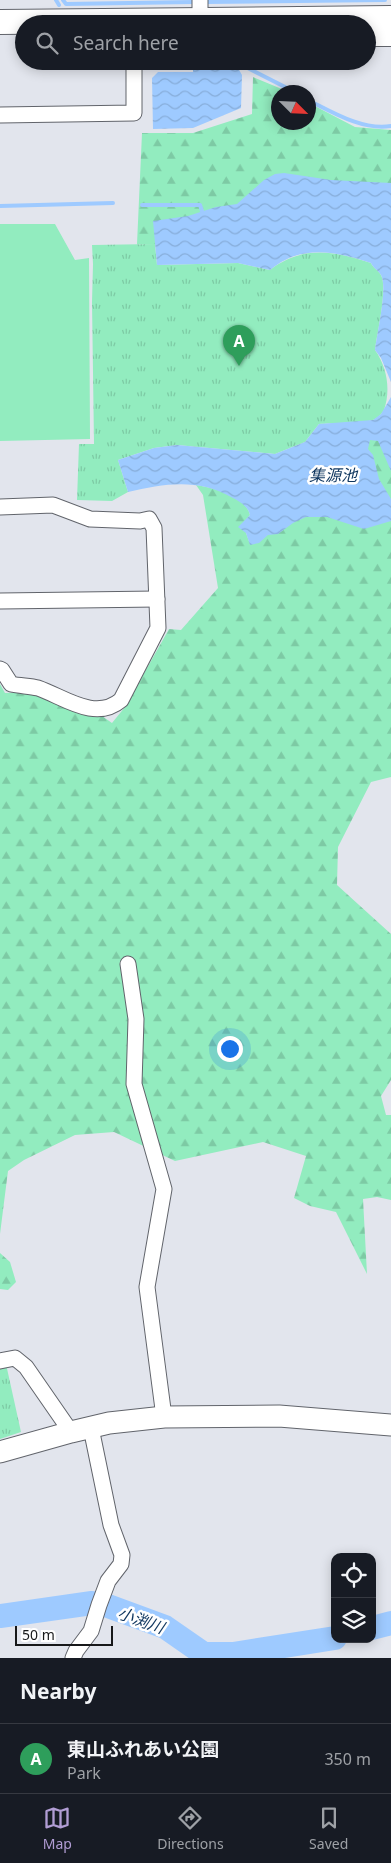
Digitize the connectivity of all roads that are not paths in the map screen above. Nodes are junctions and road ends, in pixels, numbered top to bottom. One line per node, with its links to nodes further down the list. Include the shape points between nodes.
1 (200, 10): 2 (main road); 3 (main road)
2 (117, 15)
3 (319, 15)
4 (376, 17): 5 (main road)
5 (391, 18)
6 (15, 21): 7 (main road)
7 (0, 22)
8 (376, 34): 9 (main road)
9 (391, 34)
10 (0, 38): 11 (main road)
11 (15, 38)
12 (134, 70): 13 (street, via 134,114)
13 (0, 115)
14 (0, 507): 15 (street, via 53,505 90,519 149,519 154,528)
15 (157, 599): 16 (street); 17 (street, via 158,628 121,700 113,706 78,706 36,688 11,684)
16 (0, 601)
17 (0, 669)
18 (128, 964): 20 (street, via 136,1019 134,1084 164,1189 147,1287)
19 (0, 1361): 22 (street, via 15,1358 26,1367)
20 (164, 1417): 21 (street, via 280,1416); 22 (street, via 109,1423)
21 (391, 1425)
22 (81, 1430): 23 (street); 24 (street, via 122,1555 121,1564 108,1581 91,1631)
23 (0, 1452)
24 (73, 1658)

